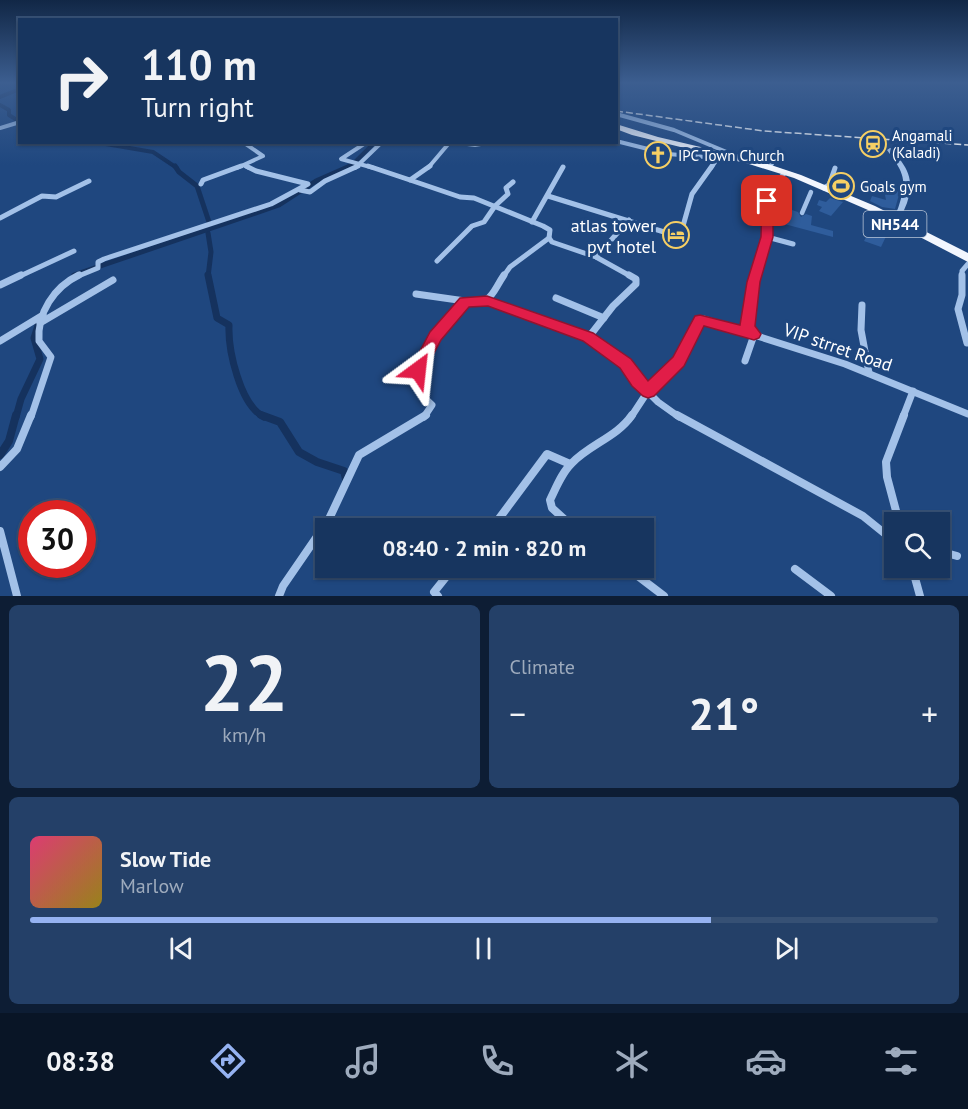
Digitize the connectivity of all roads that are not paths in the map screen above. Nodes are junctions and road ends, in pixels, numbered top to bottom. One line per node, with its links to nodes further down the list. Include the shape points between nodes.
1 (618, 115): 15 (street, via 674,129)
2 (18, 122): 4 (street)
3 (618, 127): 11 (highway, NH544)
4 (0, 129)
5 (618, 133): 11 (highway, NH544)
6 (618, 142): 14 (street, via 668,154)
7 (246, 144): 17 (street, via 262,156)
8 (364, 144): 16 (street, via 341,159)
9 (380, 144): 16 (street)
10 (449, 144): 22 (street, via 430,166)
11 (678, 149): 14 (highway, NH544); 15 (highway, NH544)
12 (890, 150): 35 (street, via 908,180 901,214)
13 (777, 155): 19 (street)
14 (718, 158): 21 (highway, NH544); 34 (street, via 693,192 687,220 677,236)
15 (744, 160): 19 (highway, NH544)
16 (360, 164): 22 (street); 27 (street, via 310,192)
17 (244, 165): 25 (street); 27 (street, via 308,184)
18 (563, 166): 28 (street)
19 (770, 167): 26 (highway, NH544)
20 (835, 168): 26 (street, via 829,185)
21 (783, 175): 26 (highway, NH544); 37 (street, VIP strret Road, via 772,187 767,201)
22 (410, 180): 29 (street)
23 (89, 181): 31 (street, via 56,197 42,196)
24 (513, 182): 29 (street, via 506,188 508,194)
25 (201, 184)
26 (818, 190): 32 (street); 35 (highway, NH544); 43 (highway, NH544)
27 (303, 191): 51 (street, via 104,259 65,283 52,296)
28 (548, 196): 34 (street); 36 (street)
29 (495, 206): 36 (street); 42 (street, via 484,222 472,226)
30 (0, 211): 31 (street)
31 (8, 213): 33 (street)
32 (802, 213)
33 (0, 218)
34 (629, 220): 41 (street)
35 (896, 220): 43 (highway, NH544)
36 (532, 222): 38 (street, via 550,230)
37 (767, 237): 39 (street); 54 (street, VIP strret Road, via 748,314 747,328)
38 (549, 238): 41 (street); 49 (street, via 510,267)
39 (793, 243)
40 (74, 251): 45 (street)
41 (596, 257): 52 (street, via 636,279 636,284)
42 (437, 261)
43 (968, 261): 57 (street, via 962,271 958,309)
44 (113, 280): 53 (street)
45 (0, 285)
46 (416, 294): 48 (street)
47 (556, 298): 52 (street)
48 (465, 301): 49 (street); 77 (street, via 435,336 419,364 418,389 432,405 426,416 359,455 329,519)
49 (487, 301): 55 (street)
50 (862, 305): 59 (street, via 861,330)
51 (43, 315): 53 (street); 56 (street)
52 (604, 318): 55 (street)
53 (40, 324): 64 (street, via 38,338 50,352 49,363 21,444)
54 (754, 334): 58 (street); 59 (street, VIP strret Road); 61 (street, via 700,320 678,362)
55 (588, 337): 61 (street, via 625,364)
56 (0, 341)
57 (967, 343)
58 (745, 360)
59 (869, 373): 60 (street, VIP strret Road)
60 (913, 390): 62 (street, VIP strret Road); 65 (street, via 886,462)
61 (648, 392): 63 (street, via 623,428); 69 (street, via 682,419 863,516)
62 (968, 414)
63 (570, 464): 66 (street, via 547,454); 67 (street, via 550,500 552,508)
64 (0, 467)
65 (896, 512)
66 (499, 518)
67 (563, 518)
68 (0, 531): 76 (street)
69 (884, 533)
70 (950, 554): 71 (street)
71 (957, 556)
72 (795, 570): 80 (street)
73 (445, 578): 78 (street, via 434,592)
74 (640, 578): 79 (street)
75 (915, 578): 81 (street)
76 (17, 596)
77 (279, 596)
78 (438, 596)
79 (664, 596)
80 (831, 596)
81 (920, 596)

